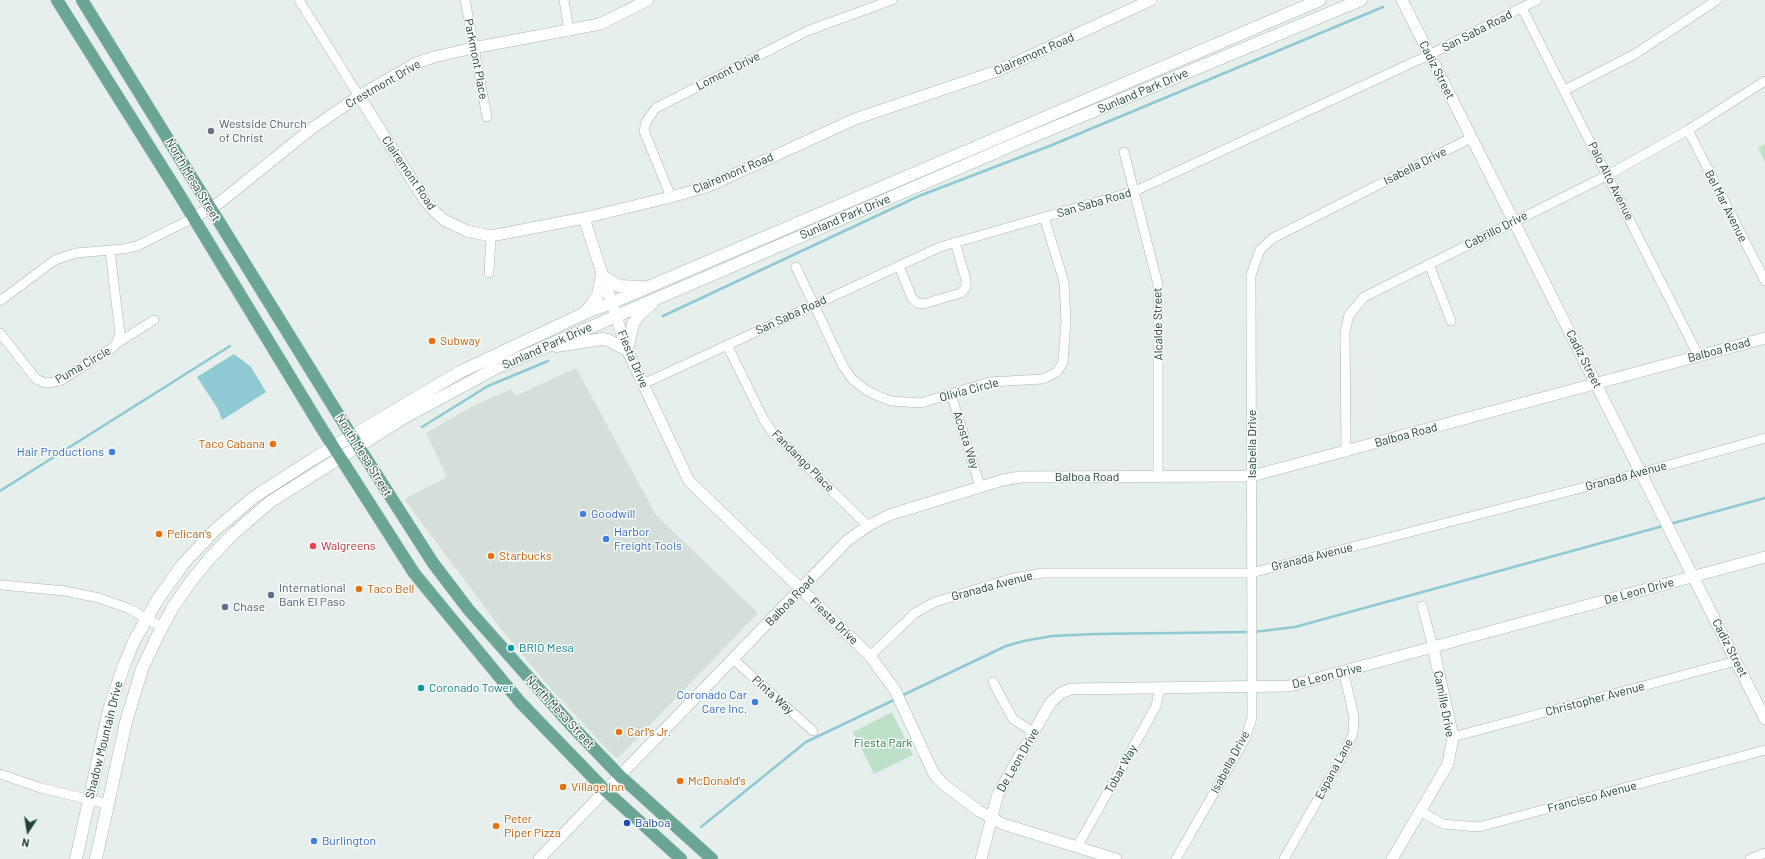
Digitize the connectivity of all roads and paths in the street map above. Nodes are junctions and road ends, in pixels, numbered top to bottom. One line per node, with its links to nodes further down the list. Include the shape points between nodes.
1 (57, 0): 30 (main road, North Mesa Street)
2 (82, 0): 28 (main road, North Mesa Street)
3 (299, 0): 20 (street)
4 (465, 0): 16 (street, Parkmont Place)
5 (564, 0): 15 (street)
6 (648, 0): 15 (street, Crestmont Drive, via 600,24)
7 (892, 0): 27 (street, Lomont Drive, via 808,31 656,108 646,122 644,131)
8 (1151, 0): 27 (street, Clairemont Road, via 997,71 856,118 709,186)
9 (1320, 0): 42 (main road, Sunland Park Drive)
10 (1361, 0): 43 (main road, Sunland Park Drive, via 1010,146)
11 (1402, 0): 17 (street, Cadiz Street)
12 (1537, 0): 14 (street, San Saba Road)
13 (1717, 0): 19 (street, via 1635,54)
14 (1522, 8): 17 (street, San Saba Road); 19 (street, Palo Alto Avenue)
15 (569, 31): 16 (street, Crestmont Drive)
16 (473, 48): 20 (street, Crestmont Drive, via 416,63); 21 (street, Parkmont Place)
17 (1429, 55): 23 (street, Cadiz Street); 26 (street, San Saba Road)
18 (1765, 80): 22 (street, Cabrillo Drive)
19 (1565, 90): 25 (street, Palo Alto Avenue)
20 (359, 96): 28 (street, Crestmont Drive, via 312,128); 33 (street, Clairemont Road, via 434,211 457,227 478,235)
21 (487, 117)
22 (1688, 130): 25 (street, Cabrillo Drive); 41 (street, Bel Mar Avenue)
23 (1471, 138): 32 (street, Cadiz Street); 71 (street, Isabella Drive, via 1273,238 1260,250 1251,275)
24 (1124, 152): 26 (street, Alcalde Street)
25 (1608, 175): 32 (street, Cabrillo Drive); 57 (street, Palo Alto Avenue)
26 (1134, 191): 29 (street, San Saba Road); 70 (street, Alcalde Street, via 1158,285)
27 (671, 197): 31 (street, Clairemont Road)
28 (211, 208): 30 (street, Crestmont Drive); 63 (main road, North Mesa Street)
29 (1044, 217): 34 (street, San Saba Road); 62 (street, Olivia Circle, via 1064,282 1066,321 1063,362 1057,372 1044,379 989,382)
30 (193, 218): 35 (street, via 137,246); 65 (main road, North Mesa Street)
31 (584, 218): 33 (street, Clairemont Road); 40 (street, Fiesta Drive)
32 (1513, 221): 36 (street, Cabrillo Drive); 60 (street, Cadiz Street)
33 (491, 236): 39 (street)
34 (955, 242): 37 (street, San Saba Road); 37 (street, via 966,280 966,287 961,293 923,304 917,303 912,298)
35 (110, 251): 44 (street, via 76,253 55,260); 53 (street, Puma Circle, via 120,334)
36 (1429, 264): 50 (street); 67 (street, Cabrillo Drive, via 1364,297 1349,315 1345,332)
37 (899, 266): 46 (street, San Saba Road)
38 (796, 267): 46 (street, Olivia Circle)
39 (489, 273)
40 (602, 276): 42 (main road, via 619,286); 45 (street, Fiesta Drive); 47 (main road, via 598,295)
41 (1765, 281)
42 (649, 286): 45 (main road, Sunland Park Drive)
43 (657, 298): 48 (main road, Sunland Park Drive); 56 (main road, via 633,324)
44 (0, 301)
45 (611, 303): 47 (main road, Sunland Park Drive); 48 (street, Fiesta Drive)
46 (813, 305): 54 (street, San Saba Road); 62 (street, Olivia Circle, via 843,366 853,380 866,390 891,401 908,403 921,403)
47 (585, 313): 58 (main road, Sunland Park Drive)
48 (615, 316): 55 (main road, Sunland Park Drive); 56 (street, Fiesta Drive)
49 (154, 320): 53 (street, Puma Circle)
50 (1451, 321)
51 (0, 333): 53 (street, Puma Circle, via 36,379 46,383 60,381)
52 (1765, 338): 57 (street, Balboa Road)
53 (116, 344)
54 (727, 345): 61 (street, San Saba Road); 73 (street, Fandango Place, via 772,432)
55 (540, 349): 56 (main road, via 602,339); 59 (main road, Sunland Park Drive)
56 (627, 350): 61 (street, Fiesta Drive)
57 (1698, 355): 60 (street, Balboa Road)
58 (460, 372): 59 (main road); 63 (main road, Sunland Park Drive)
59 (466, 383): 66 (main road, Sunland Park Drive)
60 (1596, 383): 67 (street, Balboa Road); 69 (street, Cadiz Street)
61 (643, 384): 82 (street, Fiesta Drive, via 689,480)
62 (951, 394): 72 (street, Acosta Way)
63 (352, 436): 65 (main road, Sunland Park Drive); 66 (main road, North Mesa Street)
64 (1765, 438): 69 (street, Granada Avenue)
65 (333, 447): 68 (main road, North Mesa Street); 74 (main road, Shadow Mountain Drive, via 254,497)
66 (358, 447): 68 (main road, Sunland Park Drive); 77 (main road, North Mesa Street)
67 (1346, 452): 71 (street, Balboa Road)
68 (340, 458): 75 (main road, Shadow Mountain Drive, via 270,502); 78 (main road, North Mesa Street)
69 (1640, 473): 79 (street, Granada Avenue); 80 (street, Cadiz Street)
70 (1158, 476): 71 (street, Balboa Road); 72 (street, Balboa Road, via 1020,477)
71 (1252, 476): 79 (street, Isabella Drive)
72 (980, 486): 73 (street, Balboa Road, via 912,507)
73 (868, 526): 82 (street, Balboa Road, via 848,540)
74 (215, 530): 75 (street); 84 (main road, Shadow Mountain Drive, via 179,570)
75 (226, 540): 85 (main road, Shadow Mountain Drive, via 192,580)
76 (1765, 557): 80 (street, De Leon Drive)
77 (433, 563): 78 (main road); 94 (main road, North Mesa Street, via 468,609)
78 (414, 573): 95 (main road, North Mesa Street)
79 (1251, 573): 87 (street, Granada Avenue, via 1043,573 1013,578 935,602 915,613); 93 (street, Isabella Drive)
80 (1693, 576): 86 (street, De Leon Drive); 89 (street, Cadiz Street)
81 (2, 584): 84 (street, via 87,595 130,609)
82 (800, 589): 87 (street, Fiesta Drive); 88 (street, Balboa Road)
83 (1422, 606): 86 (street, Camille Drive)
84 (147, 618): 85 (street); 104 (main road, Shadow Mountain Drive, via 130,650 114,690)
85 (162, 627): 105 (main road, Shadow Mountain Drive, via 147,657 134,695)
86 (1432, 647): 90 (street, De Leon Drive); 99 (street, Camille Drive)
87 (870, 656): 107 (street, Fiesta Drive, via 896,694 934,774 943,784)
88 (733, 659): 97 (street, Pinta Way); 102 (street, Balboa Road)
89 (1736, 661): 96 (street, Cadiz Street); 99 (street, Christopher Avenue)
90 (1344, 673): 93 (street, De Leon Drive, via 1289,686); 118 (street, Espana Lane, via 1354,717 1353,734)
91 (993, 682): 98 (street, via 1013,719)
92 (1160, 688): 93 (street, De Leon Drive); 98 (street, De Leon Drive, via 1071,689 1061,693 1051,702); 108 (street, Tobar Way, via 1150,719)
93 (1252, 688): 117 (street, Isabella Drive, via 1252,718 1245,739)
94 (538, 690): 95 (main road); 102 (main road, North Mesa Street)
95 (520, 702): 103 (main road, North Mesa Street)
96 (1765, 718)
97 (813, 731)
98 (1034, 732): 107 (street, De Leon Drive, via 998,794)
99 (1454, 737): 106 (street, Camille Drive, via 1448,764)
100 (1765, 750): 106 (street, Francisco Avenue, via 1479,827 1443,824)
101 (0, 774): 104 (street, via 41,788)
102 (620, 776): 103 (street, Balboa Road); 114 (main road, North Mesa Street)
103 (606, 791): 112 (street, Balboa Road); 113 (main road, North Mesa Street)
104 (88, 799): 105 (street); 110 (main road, Shadow Mountain Drive)
105 (108, 804): 111 (main road, Shadow Mountain Drive)
106 (1420, 811): 119 (street, Camille Drive)
107 (991, 818): 108 (street, Fiesta Drive); 115 (street, De Leon Drive)
108 (1077, 847): 116 (street, Fiesta Drive)
109 (1765, 853): 120 (street)
110 (76, 859)
111 (96, 859)
112 (539, 859)
113 (681, 859)
114 (712, 859)
115 (981, 859)
116 (1116, 859)
117 (1176, 859)
118 (1284, 859)
119 (1392, 859)
120 (1750, 859)

